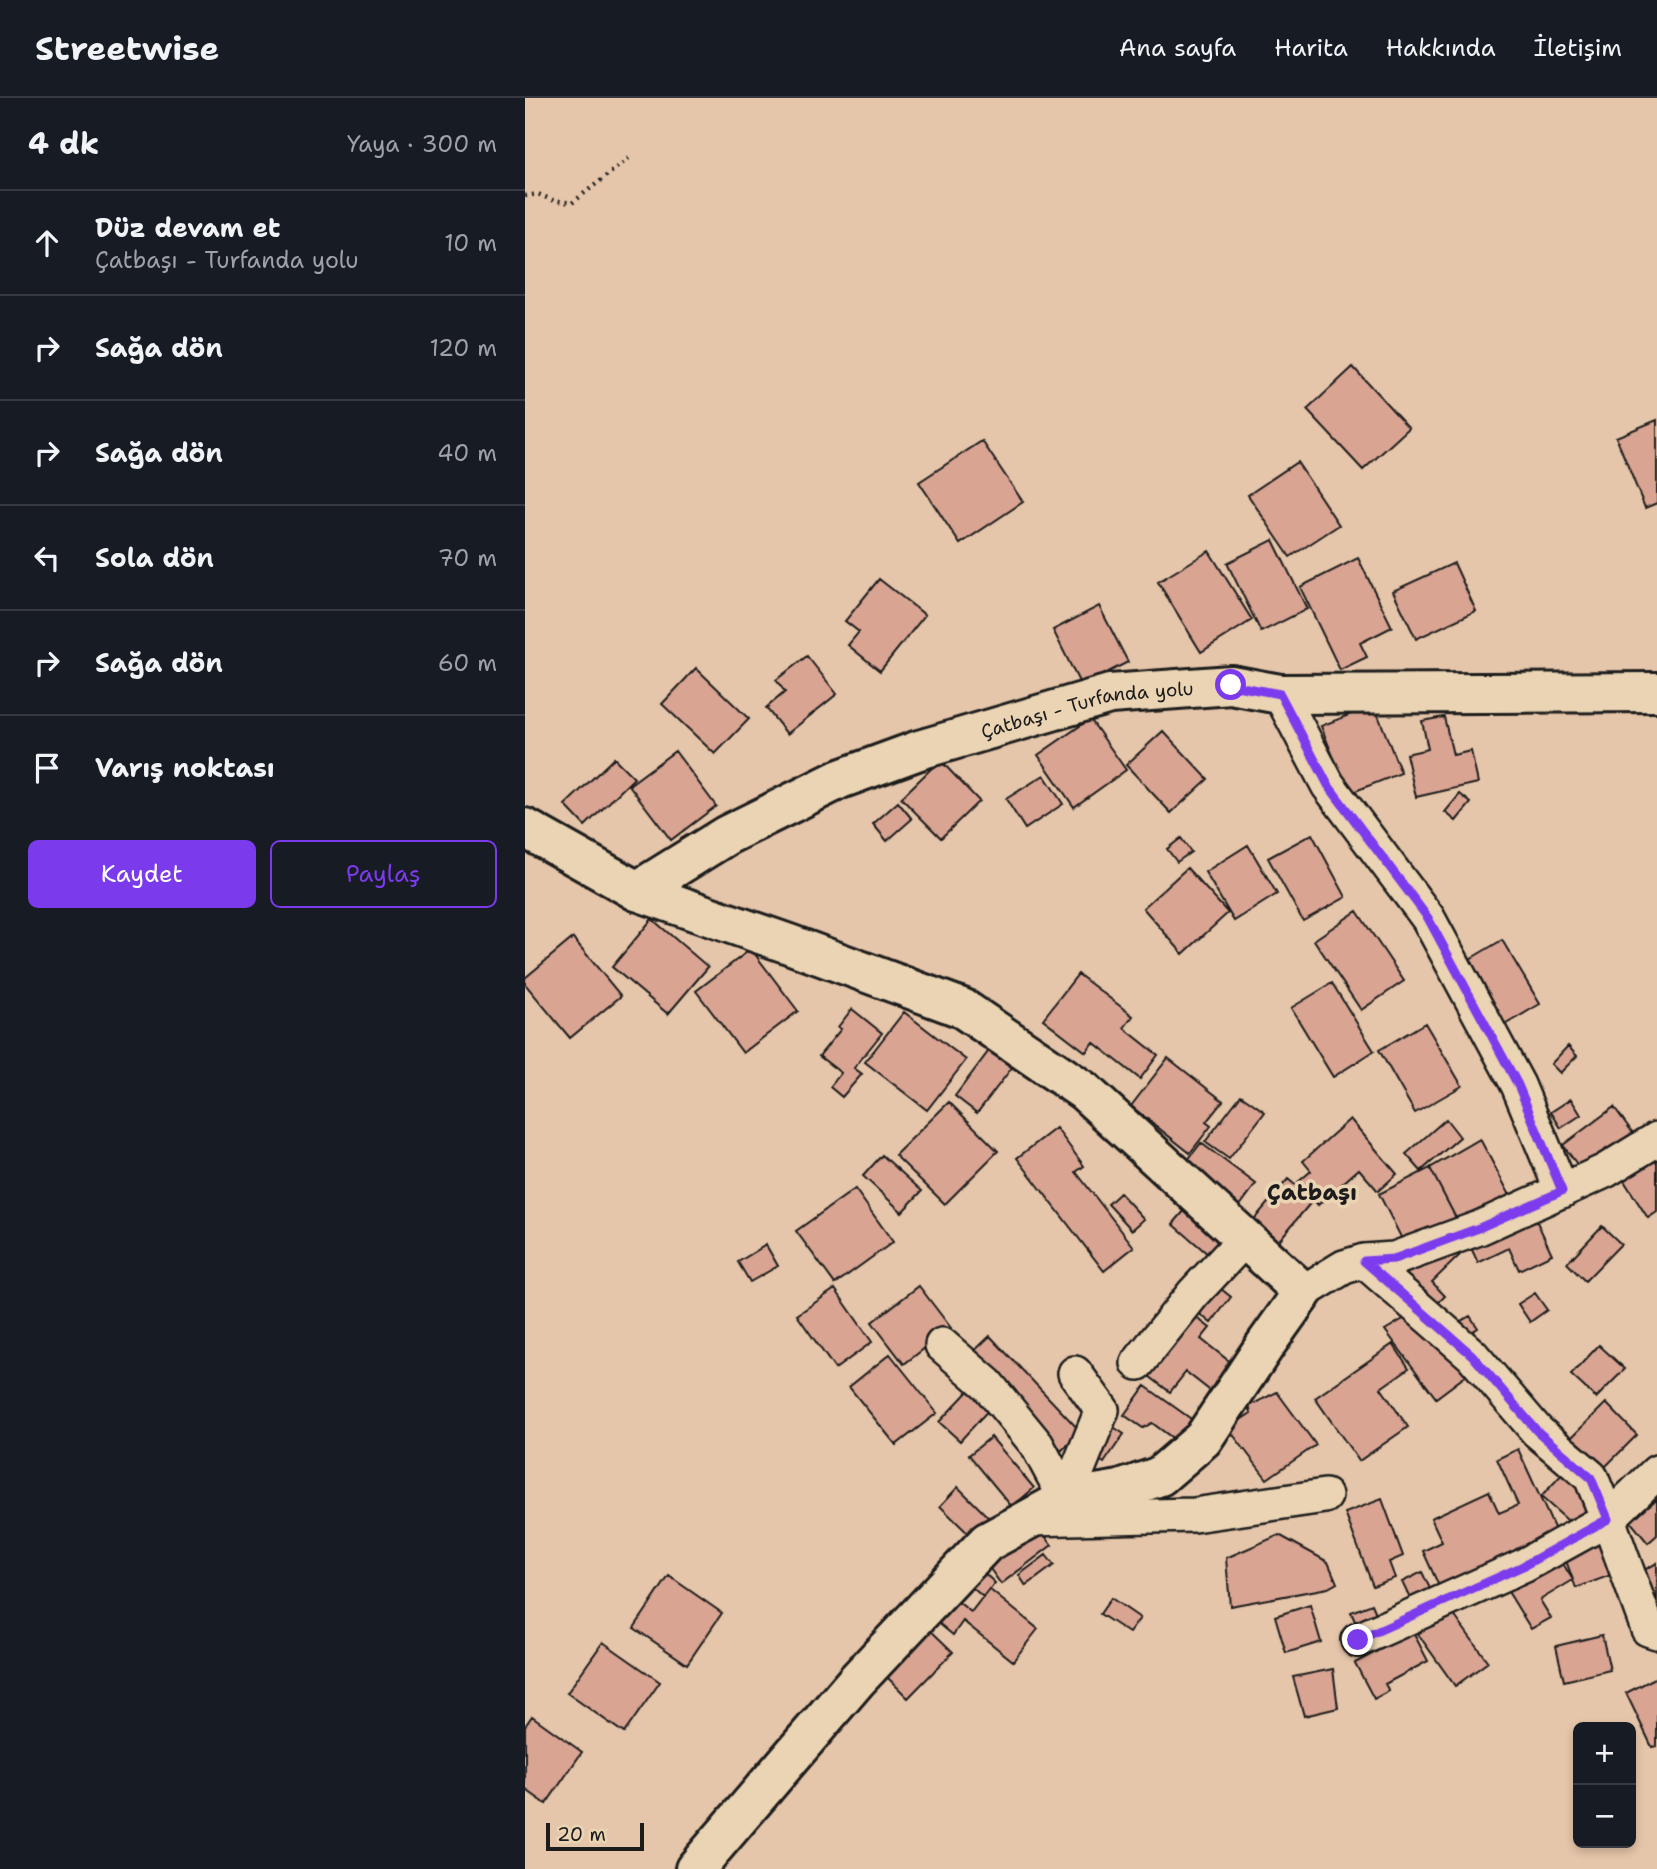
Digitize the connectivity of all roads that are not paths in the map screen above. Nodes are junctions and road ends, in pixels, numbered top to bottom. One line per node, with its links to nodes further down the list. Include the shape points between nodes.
1 (1657, 692): 2 (street, Çatbaşı - Turfanda yolu)
2 (1280, 694): 4 (street, Çatbaşı - Turfanda yolu, via 1231,685 1110,694 919,750 840,779 727,835); 6 (street, via 1328,785 1428,918 1518,1085)
3 (525, 828): 4 (street)
4 (637, 891): 7 (street, via 962,1008 1084,1091)
5 (1657, 1139): 6 (street)
6 (1562, 1191): 8 (street, via 1394,1259)
7 (1242, 1236): 9 (street); 11 (street)
8 (1364, 1261): 9 (street, via 1344,1267); 17 (street, via 1472,1355 1537,1431 1591,1478)
9 (1303, 1292): 15 (street, via 1195,1447 1160,1476 1120,1490)
10 (942, 1345): 15 (street, via 987,1384 1037,1445)
11 (1138, 1363)
12 (1075, 1373): 15 (street, via 1102,1410)
13 (1657, 1472): 17 (street)
14 (1325, 1496): 16 (street, via 1194,1515)
15 (1066, 1499): 16 (street)
16 (1028, 1519): 20 (street, via 987,1542 857,1680)
17 (1608, 1519): 18 (street, via 1648,1629); 19 (street, via 1523,1566)
18 (1657, 1632)
19 (1358, 1640)
20 (695, 1869)

